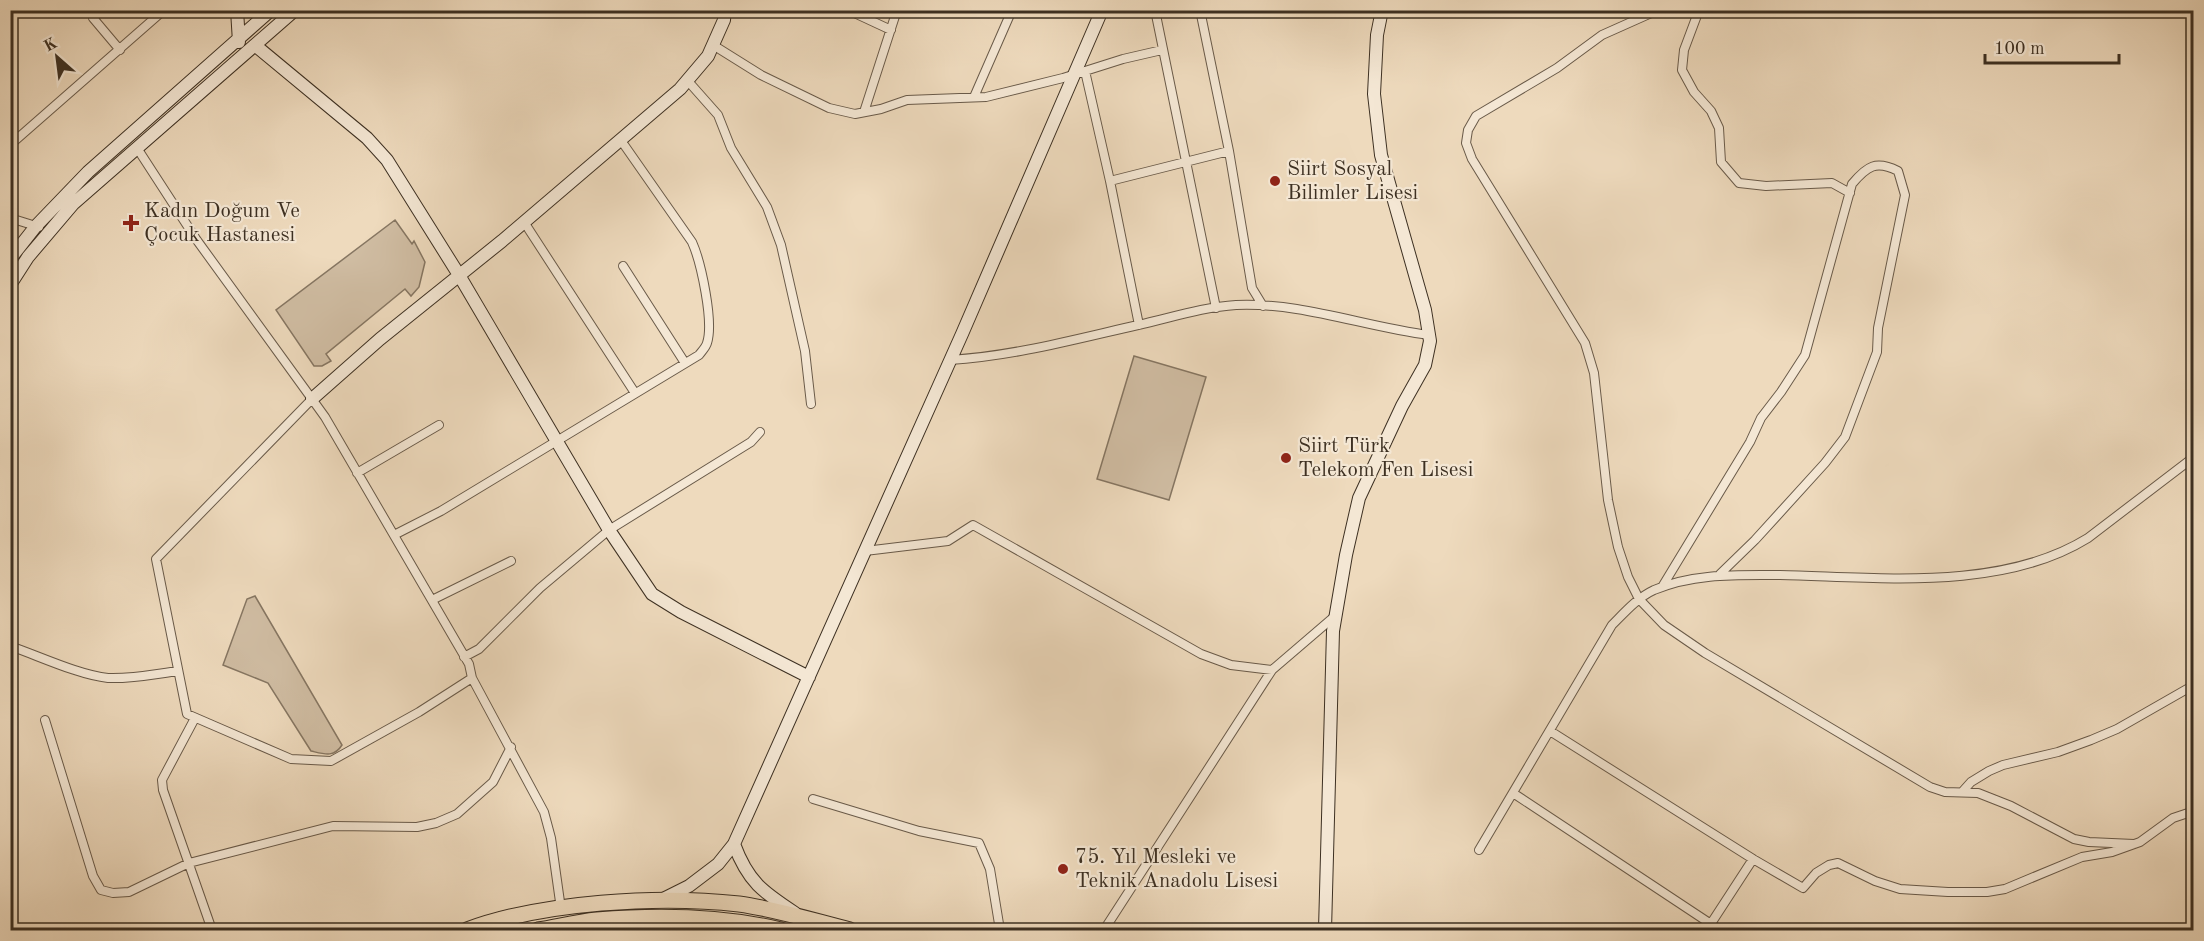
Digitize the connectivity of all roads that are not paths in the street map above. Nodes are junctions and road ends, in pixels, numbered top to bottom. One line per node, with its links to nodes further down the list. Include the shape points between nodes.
1 (18, 10): 18 (street)
2 (102, 10): 24 (street, via 93,18)
3 (164, 10): 24 (street)
4 (237, 10): 21 (street)
5 (271, 10): 17 (street)
6 (295, 10): 20 (street)
7 (725, 10): 22 (street)
8 (848, 10): 19 (street)
9 (897, 10): 19 (street)
10 (1012, 10): 29 (street)
11 (1102, 10): 27 (street)
12 (1155, 10): 25 (street)
13 (1200, 10): 34 (street)
14 (1382, 10): 49 (street, via 1374,94 1381,155)
15 (1658, 10): 66 (street, via 1602,35 1557,68 1482,111 1468,130 1466,143 1472,159 1585,343 1594,373 1608,500 1618,547)
16 (1699, 10): 37 (street, via 1684,50 1682,70 1719,128 1721,162 1739,183 1832,183)
17 (257, 15): 20 (street); 21 (street)
18 (10, 16)
19 (891, 30): 30 (street)
20 (269, 32): 23 (street)
21 (239, 38): 26 (street); 40 (street, via 88,172)
22 (713, 45): 28 (street, via 708,57); 30 (street, via 761,75 829,108 855,114)
23 (256, 46): 26 (street); 44 (street, via 367,138 387,160)
24 (120, 50): 32 (street)
25 (1162, 50): 27 (street); 35 (street)
26 (241, 57): 33 (street)
27 (1080, 73): 29 (street); 36 (street); 50 (street)
28 (687, 80): 31 (street); 54 (street, via 718,115 731,148 767,207 780,244 805,351)
29 (974, 97): 30 (street, via 907,100)
30 (864, 112)
31 (620, 139): 39 (street); 51 (street, via 699,256 707,345)
32 (10, 145)
33 (137, 148): 41 (street, via 73,204); 53 (street, via 196,239)
34 (1229, 151): 35 (street); 46 (street, via 1252,288)
35 (1185, 163): 36 (street); 47 (street)
36 (1110, 181): 48 (street)
37 (1850, 193): 64 (street, via 1862,171 1886,165 1898,171 1905,195 1878,328 1877,352 1845,437 1825,464); 65 (street, via 1805,355 1761,418)
38 (10, 218): 40 (street)
39 (524, 222): 44 (street); 52 (street)
40 (36, 226): 41 (street); 42 (street)
41 (50, 230): 45 (street)
42 (10, 259)
43 (623, 266): 51 (street)
44 (459, 275): 53 (street); 57 (street)
45 (10, 285)
46 (1263, 306): 47 (street); 49 (street)
47 (1216, 308): 48 (street)
48 (1139, 325): 50 (street, via 993,357)
49 (1429, 335): 68 (street, via 1425,365 1359,498)
50 (950, 360): 62 (street)
51 (685, 363): 52 (street)
52 (634, 393): 57 (street)
53 (312, 399): 59 (street); 72 (street, via 156,559)
54 (811, 404)
55 (439, 425): 59 (street)
56 (760, 432): 60 (street)
57 (555, 441): 60 (street); 61 (street)
58 (2193, 457): 64 (street, via 2088,538 2049,558 2004,570 1917,578)
59 (357, 472): 61 (street)
60 (609, 530): 70 (street, via 540,588 479,649); 73 (street, via 652,594)
61 (394, 535): 67 (street)
62 (865, 551): 71 (street, via 948,541 973,525 1202,654 1231,665); 73 (street)
63 (511, 561): 67 (street)
64 (1720, 574): 65 (street)
65 (1662, 587): 66 (street)
66 (1639, 599): 78 (street, via 1612,626); 80 (street, via 1664,625 1705,653 1899,771 1929,787)
67 (432, 600): 70 (street)
68 (1336, 616): 71 (street); 100 (street)
69 (10, 646): 72 (street, via 106,678)
70 (465, 657): 74 (street)
71 (1272, 670): 99 (street)
72 (178, 671): 76 (street, via 187,714)
73 (809, 677): 84 (street)
74 (472, 678): 76 (street, via 331,762 291,759); 79 (street)
75 (2193, 685): 80 (street, via 2117,729 2058,752 2003,765 1971,782)
76 (195, 718): 88 (street, via 162,780)
77 (45, 720): 88 (street, via 93,876 101,890 129,892)
78 (1550, 731): 81 (street); 87 (street)
79 (511, 747): 88 (street, via 493,783 457,814 436,824 333,826); 90 (street, via 544,812)
80 (1962, 792): 85 (street, via 1978,793 2010,806 2074,839)
81 (1513, 793): 86 (street); 92 (street)
82 (813, 799): 98 (street, via 919,831 979,843 990,868)
83 (2193, 811): 85 (street, via 2173,818)
84 (734, 844): 89 (street, via 718,864); 91 (street, via 741,864 761,891)
85 (2134, 844): 87 (street, via 1987,892 1900,889 1838,863 1816,873 1803,888)
86 (1479, 850)
87 (1753, 859): 92 (street)
88 (189, 863): 93 (street)
89 (658, 902): 90 (highway); 91 (highway, via 739,904)
90 (561, 909): 94 (highway, via 513,916)
91 (801, 917): 97 (highway)
92 (1710, 925): 101 (street)
93 (212, 930)
94 (467, 930)
95 (538, 930): 96 (highway, via 596,920 680,917)
96 (781, 930)
97 (850, 930)
98 (1000, 930)
99 (1104, 930)
100 (1325, 930)
101 (1720, 930)

